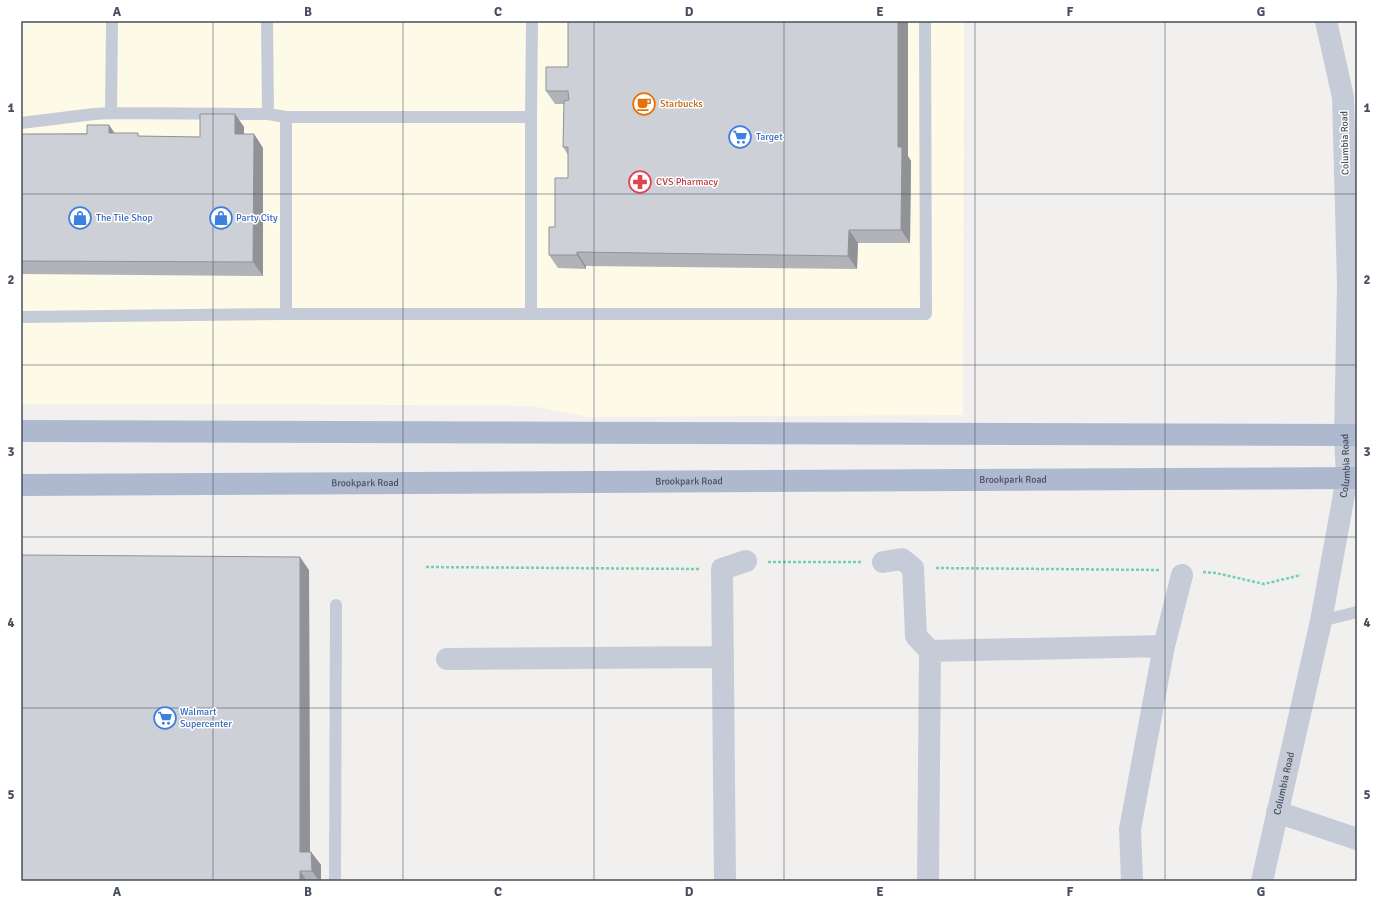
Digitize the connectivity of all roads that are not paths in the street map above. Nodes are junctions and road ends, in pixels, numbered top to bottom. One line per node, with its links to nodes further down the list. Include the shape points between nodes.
1 (112, 21): 7 (lane)
2 (268, 21): 8 (lane)
3 (532, 21): 10 (lane)
4 (925, 21): 14 (lane, via 926,314)
5 (1326, 21): 6 (street, Columbia Road)
6 (1350, 97): 12 (street, Columbia Road)
7 (111, 113): 8 (lane); 11 (lane)
8 (268, 114): 9 (lane)
9 (286, 117): 10 (lane); 13 (lane)
10 (531, 118): 14 (lane)
11 (21, 123)
12 (1352, 285): 17 (street, Columbia Road)
13 (286, 314): 14 (lane); 15 (lane)
14 (531, 314)
15 (21, 317)
16 (21, 431): 17 (main road)
17 (1351, 435): 18 (street, Columbia Road)
18 (1352, 478): 19 (main road, Brookpark Road); 25 (street, Columbia Road)
19 (21, 485)
20 (746, 561): 28 (street, via 722,569)
21 (883, 562): 27 (street, via 902,559 913,568 916,636)
22 (1182, 573): 26 (street)
23 (336, 605): 32 (lane)
24 (1357, 612): 25 (lane)
25 (1321, 621): 30 (street, Columbia Road)
26 (1164, 646): 27 (street); 35 (street, via 1130,829)
27 (930, 650): 34 (street)
28 (722, 657): 29 (street); 33 (street)
29 (447, 659)
30 (1278, 812): 31 (street); 36 (street, Columbia Road)
31 (1357, 839)
32 (335, 881)
33 (725, 881)
34 (928, 881)
35 (1132, 881)
36 (1262, 881)

